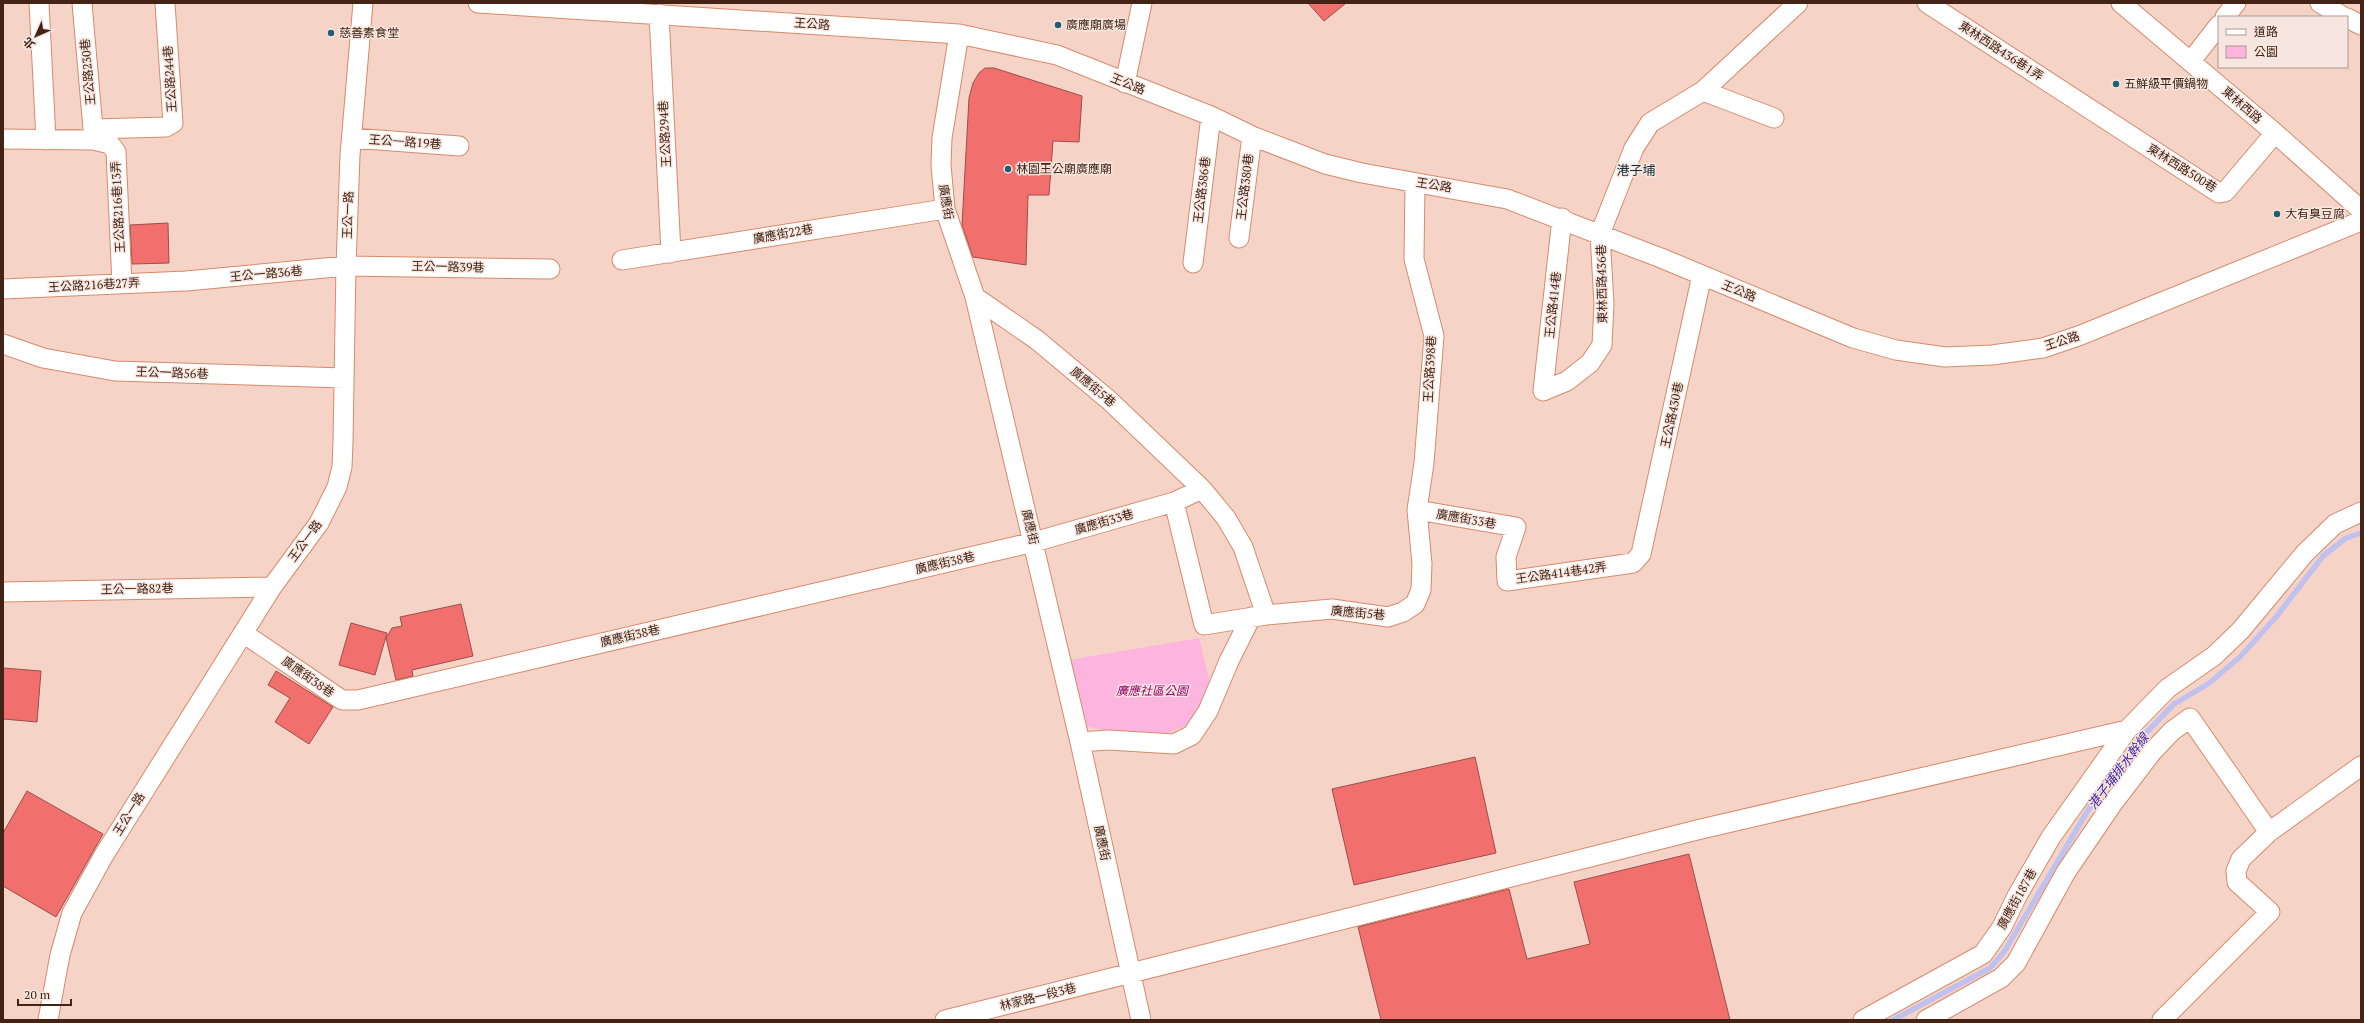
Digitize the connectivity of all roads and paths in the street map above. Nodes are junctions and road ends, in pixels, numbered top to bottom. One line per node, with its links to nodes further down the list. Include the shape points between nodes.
1 (39, 3): 31 (street)
2 (82, 3): 27 (street, 王公路230巷)
3 (165, 3): 27 (street, 王公路244巷, via 173,123 166,127)
4 (363, 3): 29 (street, 王公一路)
5 (478, 3): 11 (street, 王公路)
6 (1142, 3): 21 (street)
7 (1798, 3): 22 (street, 東林西路436巷)
8 (1927, 3): 23 (street, 東林西路436巷1弄)
9 (2236, 3): 14 (street)
10 (2320, 3): 15 (street)
11 (522, 4): 13 (street, 王公路)
12 (2131, 6): 20 (street, 東林西路)
13 (659, 14): 19 (street, 王公路); 40 (street, 王公路294巷)
14 (2226, 16)
15 (2342, 16)
16 (2348, 18): 17 (street)
17 (2361, 25)
18 (2218, 26): 20 (street)
19 (959, 34): 21 (street, 王公路, via 1057,55); 34 (street, 廣應街, via 942,138 941,165)
20 (2191, 61): 26 (street, 東林西路)
21 (1125, 83): 24 (street, 王公路)
22 (1703, 91): 25 (street); 38 (street, 東林西路436巷, via 1650,123 1634,148)
23 (2074, 99): 26 (street, 東林西路500巷, via 2219,193 2225,192)
24 (1211, 116): 28 (street, 王公路); 42 (street, 王公路386巷)
25 (1774, 118)
26 (2275, 133): 35 (street, 東林西路)
27 (93, 135): 31 (street, 王公路216巷13弄); 47 (street, 王公路216巷13弄, via 110,144 116,152)
28 (1252, 136): 33 (street, 王公路, via 1325,164); 39 (street, 王公路380巷)
29 (352, 138): 32 (street, 王公一路19巷); 43 (street, 王公一路)
30 (3, 139): 31 (street, 王公路216巷13弄)
31 (46, 140)
32 (459, 146)
33 (1415, 183): 36 (street, 王公路, via 1507,199); 55 (street, 王公路398巷, via 1414,259 1434,336 1424,463)
34 (945, 209): 40 (street, 廣應街22巷); 49 (street, 廣應街)
35 (2361, 210)
36 (1562, 218): 38 (street, 王公路); 52 (street, 王公路414巷)
37 (2361, 221): 45 (street, 王公路, via 2081,336 2043,348 1992,355 1945,356 1896,350 1853,338)
38 (1600, 234): 45 (street, 王公路); 52 (street, 東林西路436巷, via 1604,304 1602,345 1590,363 1567,381)
39 (1239, 238)
40 (671, 253): 41 (street, 廣應街22巷)
41 (622, 260)
42 (1193, 263)
43 (346, 266): 44 (street, 王公一路39巷); 46 (street, 王公一路36巷); 51 (street, 王公一路)
44 (550, 269)
45 (1702, 275): 59 (street, 王公路430巷)
46 (186, 281): 47 (street, 王公路216巷27弄)
47 (122, 284): 48 (street, 王公路216巷27弄)
48 (3, 290)
49 (975, 297): 53 (street, 廣應街5巷, via 1037,340 1110,401); 58 (street, 廣應街)
50 (3, 344): 51 (street, 王公一路56巷, via 43,358 115,371)
51 (344, 378): 60 (street, 王公一路, via 342,467 337,487 319,523)
52 (1543, 391)
53 (1202, 489): 54 (street, 廣應街33巷); 62 (street, 廣應街5巷, via 1226,518 1244,547)
54 (1174, 502): 58 (street, 廣應街33巷); 62 (street, 廣應街5巷, via 1204,625)
55 (1417, 510): 57 (street, 廣應街33巷); 62 (street, 廣應街5巷, via 1422,564 1421,590 1415,604 1403,612 1388,617 1332,609)
56 (2361, 512): 64 (street, 廣應街187巷, via 2335,524 2304,553 2241,630 2214,656 2168,688)
57 (1516, 527): 59 (street, 王公路414巷42弄, via 1506,557 1508,581 1633,563)
58 (1034, 542): 63 (street, 廣應街38巷, via 358,700 342,700); 65 (street, 廣應街)
59 (1642, 554)
60 (272, 587): 61 (street, 王公一路82巷); 63 (street, 王公一路)
61 (3, 592)
62 (1258, 616): 65 (street, via 1229,661 1208,711 1192,735 1174,744 1108,740)
63 (243, 632): 69 (street, 王公一路, via 104,855 72,913 60,955)
64 (2127, 730): 68 (street, 林家路一段3巷, via 1701,829); 72 (street, 廣應街187巷, via 2051,837 2002,927 1983,954)
65 (1080, 742): 68 (street, 廣應街)
66 (2361, 766): 67 (street)
67 (2269, 832): 73 (street, via 2190,718 2172,731 2152,752 2113,803 2066,872 2016,963 2001,978); 74 (street, via 2241,859 2236,871 2237,882 2270,912)
68 (1130, 974): 70 (street, 林家路一段3巷); 71 (street, 廣應街)
69 (48, 1020)
70 (945, 1020)
71 (1141, 1020)
72 (1863, 1020)
73 (1926, 1020)
74 (2162, 1020)

